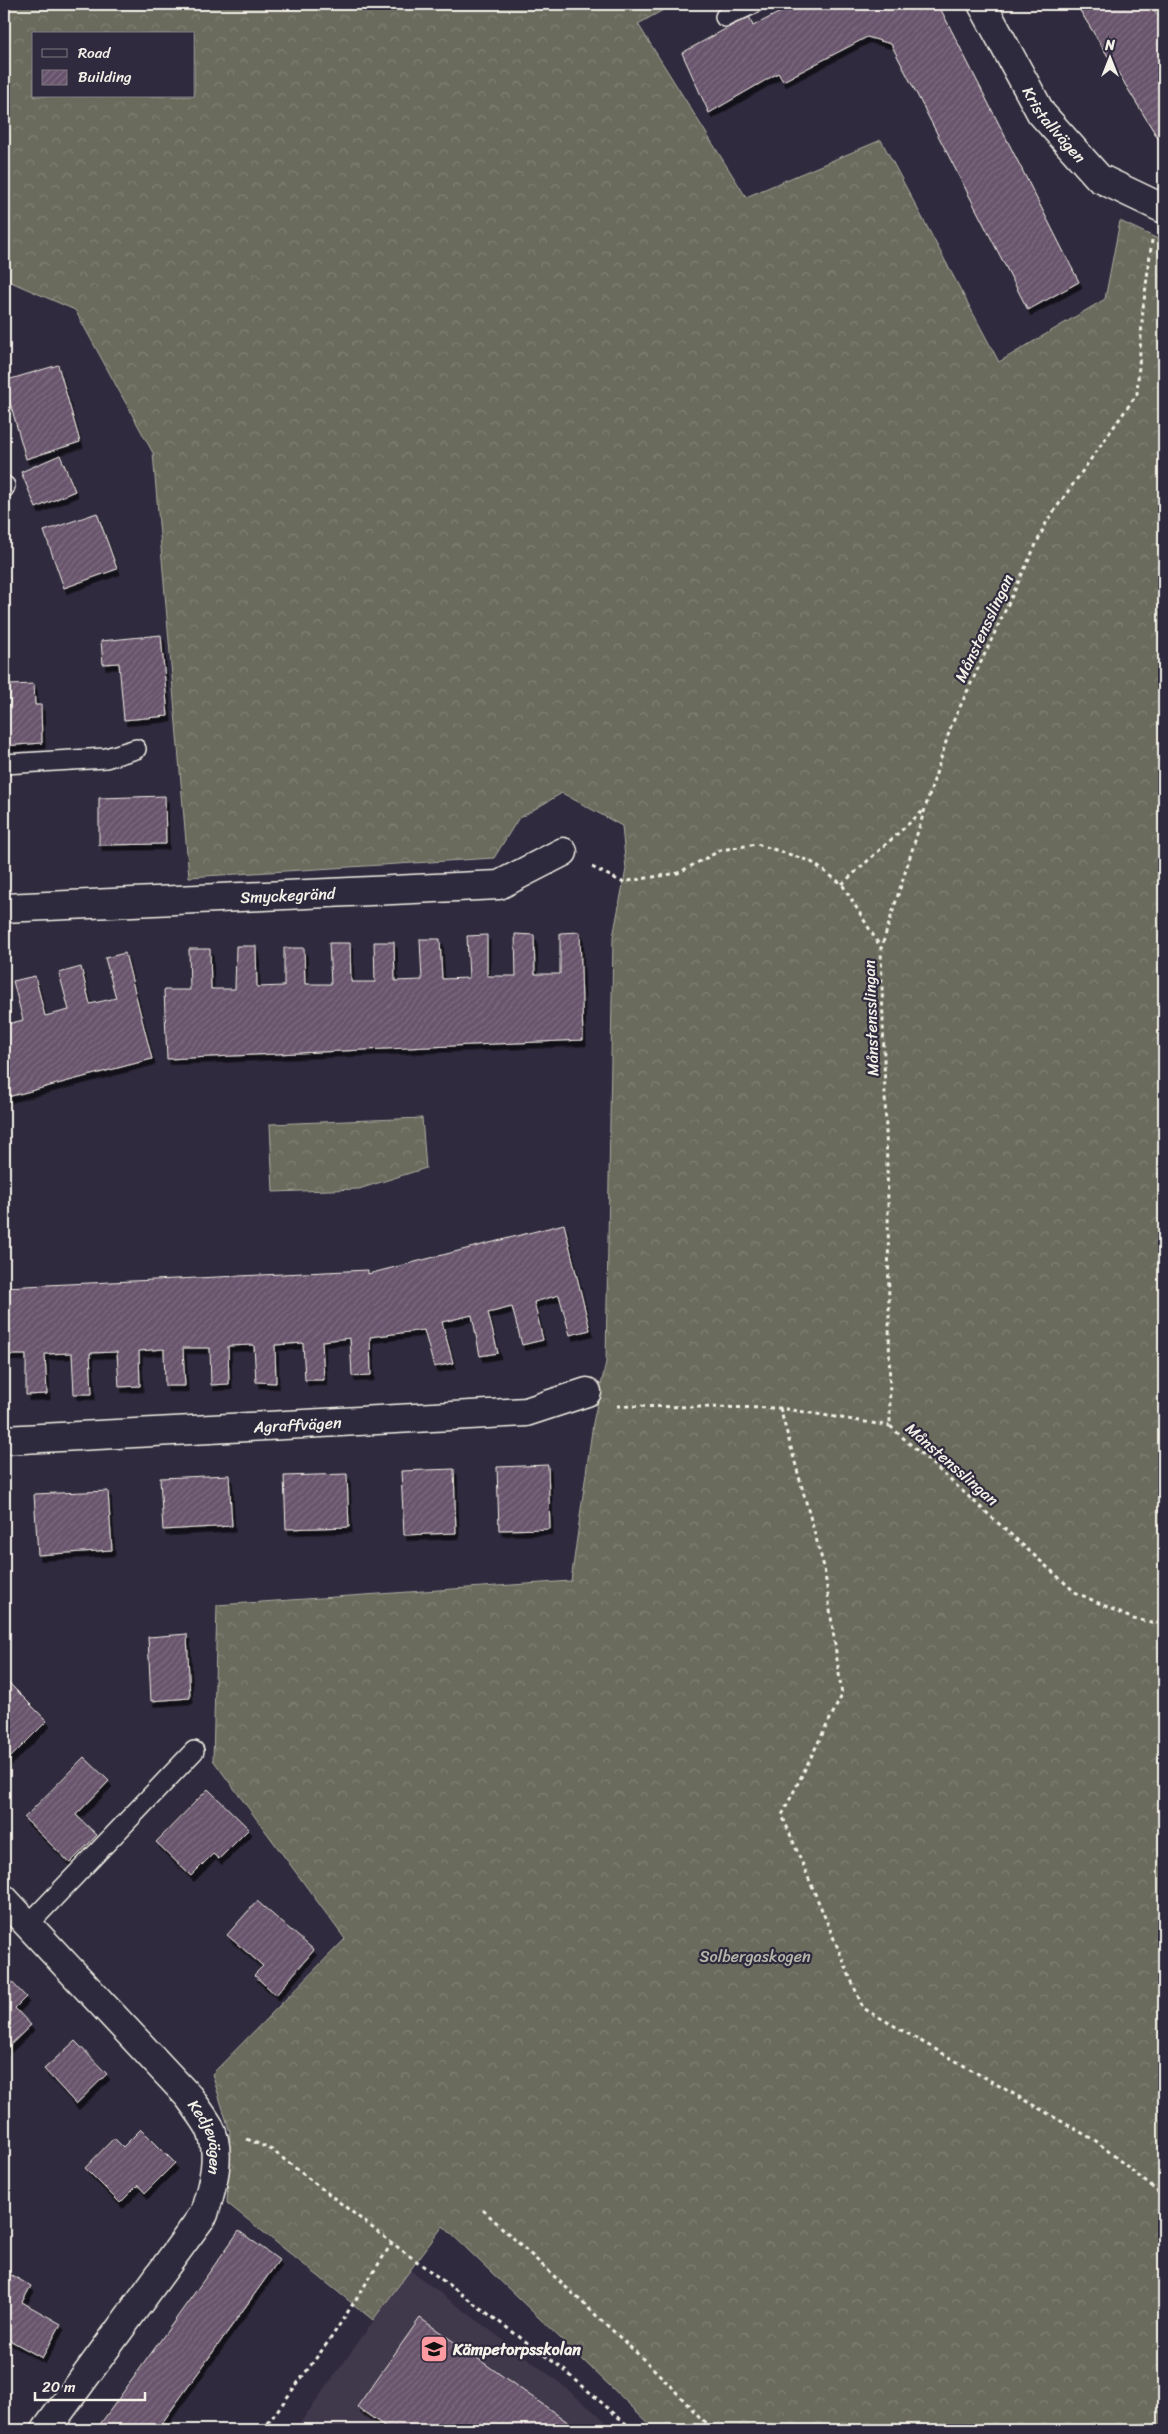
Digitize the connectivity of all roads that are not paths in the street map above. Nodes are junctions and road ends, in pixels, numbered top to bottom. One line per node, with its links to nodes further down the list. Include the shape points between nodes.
1 (753, 4): 3 (lane)
2 (982, 4): 4 (street, Kristallvägen, via 1041,113 1099,178)
3 (725, 17)
4 (1161, 208)
5 (136, 748): 6 (lane, via 106,758)
6 (4, 764)
7 (564, 852): 8 (street, Smyckegränd, via 499,885)
8 (4, 908)
9 (587, 1392): 10 (street, Agraffvägen, via 526,1412)
10 (4, 1440)
11 (194, 1751): 13 (lane)
12 (4, 1899): 13 (street, Kedjevägen)
13 (28, 1924): 14 (street, Kedjevägen, via 189,2097 210,2128 216,2155 204,2214)
14 (46, 2430)

